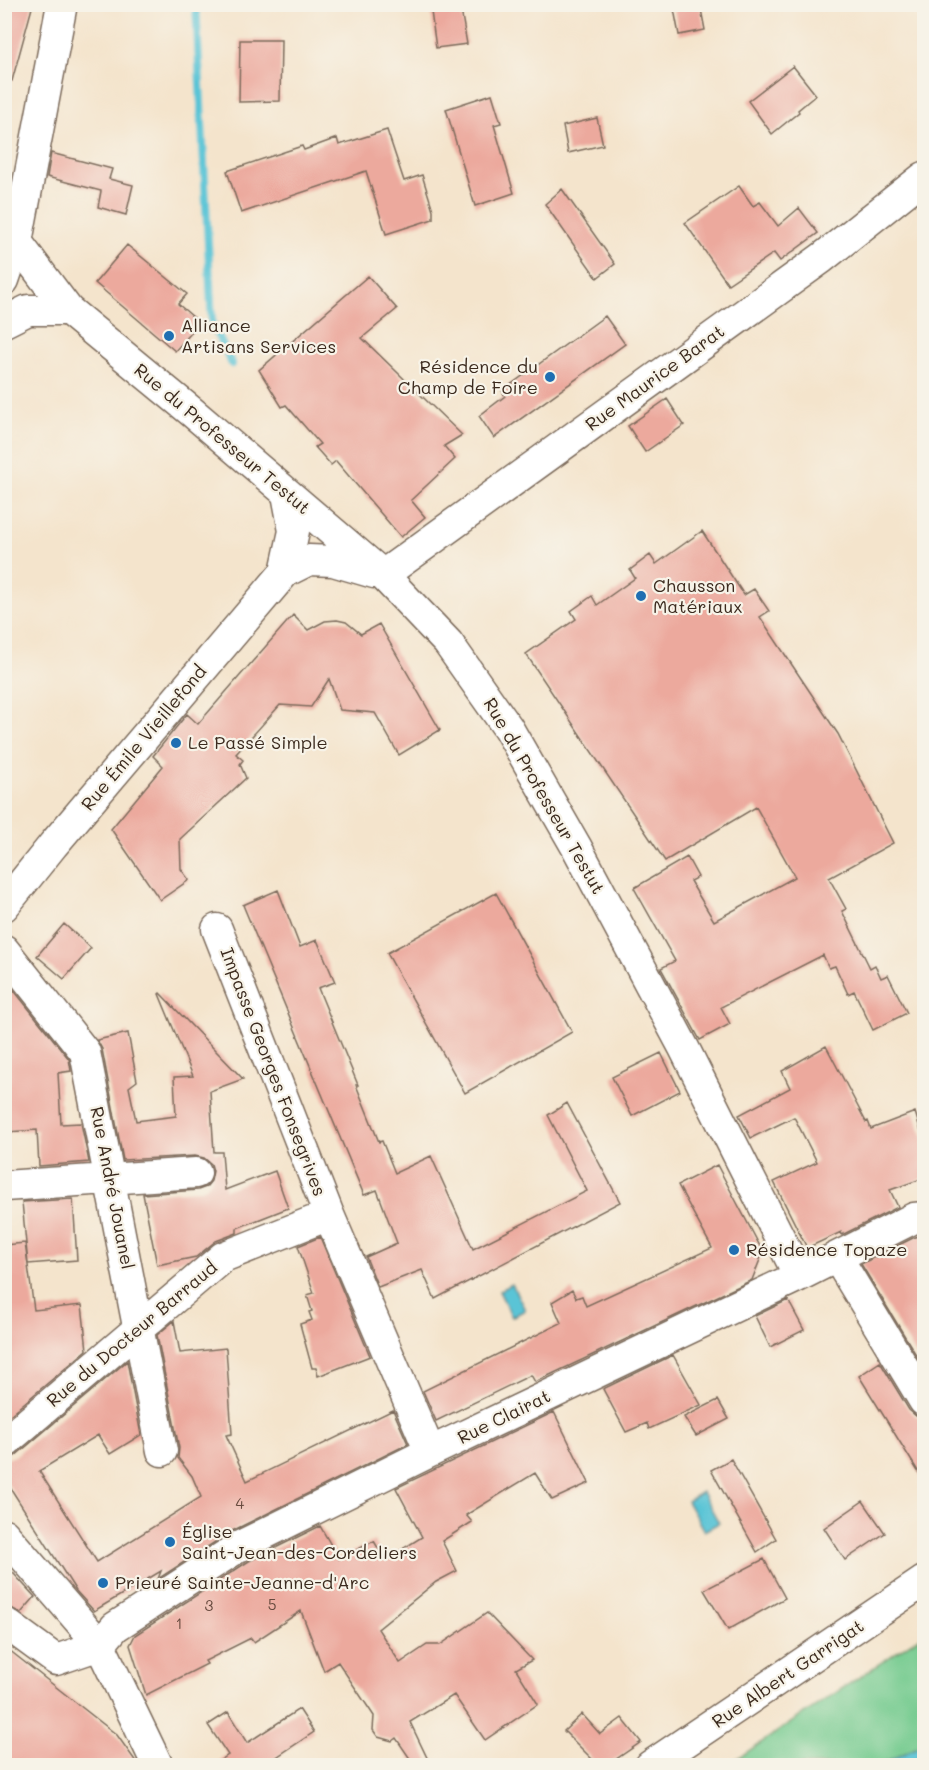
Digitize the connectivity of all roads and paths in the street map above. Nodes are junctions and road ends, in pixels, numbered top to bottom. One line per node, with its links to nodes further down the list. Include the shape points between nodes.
1 (62, 4): 3 (street)
2 (924, 177): 9 (street, Rue Maurice Barat, via 822,258)
3 (17, 242): 4 (street); 5 (street, Rue du Professeur Testut)
4 (4, 280)
5 (68, 310): 6 (street, via 28,310); 7 (street, Rue du Professeur Testut)
6 (4, 322)
7 (287, 494): 8 (street, Rue Émile Vieillefond, via 294,531); 9 (street, Rue du Professeur Testut)
8 (285, 572): 9 (street, Rue Émile Vieillefond, via 309,560 333,561); 10 (street, Rue Émile Vieillefond)
9 (383, 575): 19 (street, Rue du Professeur Testut, via 448,643 508,728 673,1028)
10 (4, 906)
11 (217, 929): 16 (street, Impasse Georges Fonsegrives)
12 (4, 950): 14 (street, Rue André Jouanel, via 85,1052)
13 (196, 1173): 14 (street)
14 (111, 1179): 15 (street); 20 (street, Rue André Jouanel)
15 (4, 1186)
16 (329, 1215): 20 (street, Rue du Docteur Barraud, via 223,1257); 24 (street)
17 (924, 1217): 18 (street, Rue Clairat, via 914,1218)
18 (837, 1257): 19 (street, Rue Clairat); 21 (street)
19 (799, 1276): 24 (street, Rue Clairat)
20 (138, 1329): 22 (street, Rue du Docteur Barraud); 23 (street, Rue André Jouanel)
21 (924, 1401)
22 (4, 1443)
23 (162, 1451)
24 (430, 1452): 28 (street, Rue Clairat, via 240,1546 115,1627)
25 (4, 1534): 28 (street)
26 (924, 1581): 30 (street, Rue Albert Garrigat)
27 (4, 1622): 28 (street, via 56,1660)
28 (100, 1645): 29 (street)
29 (158, 1766)
30 (650, 1766)

